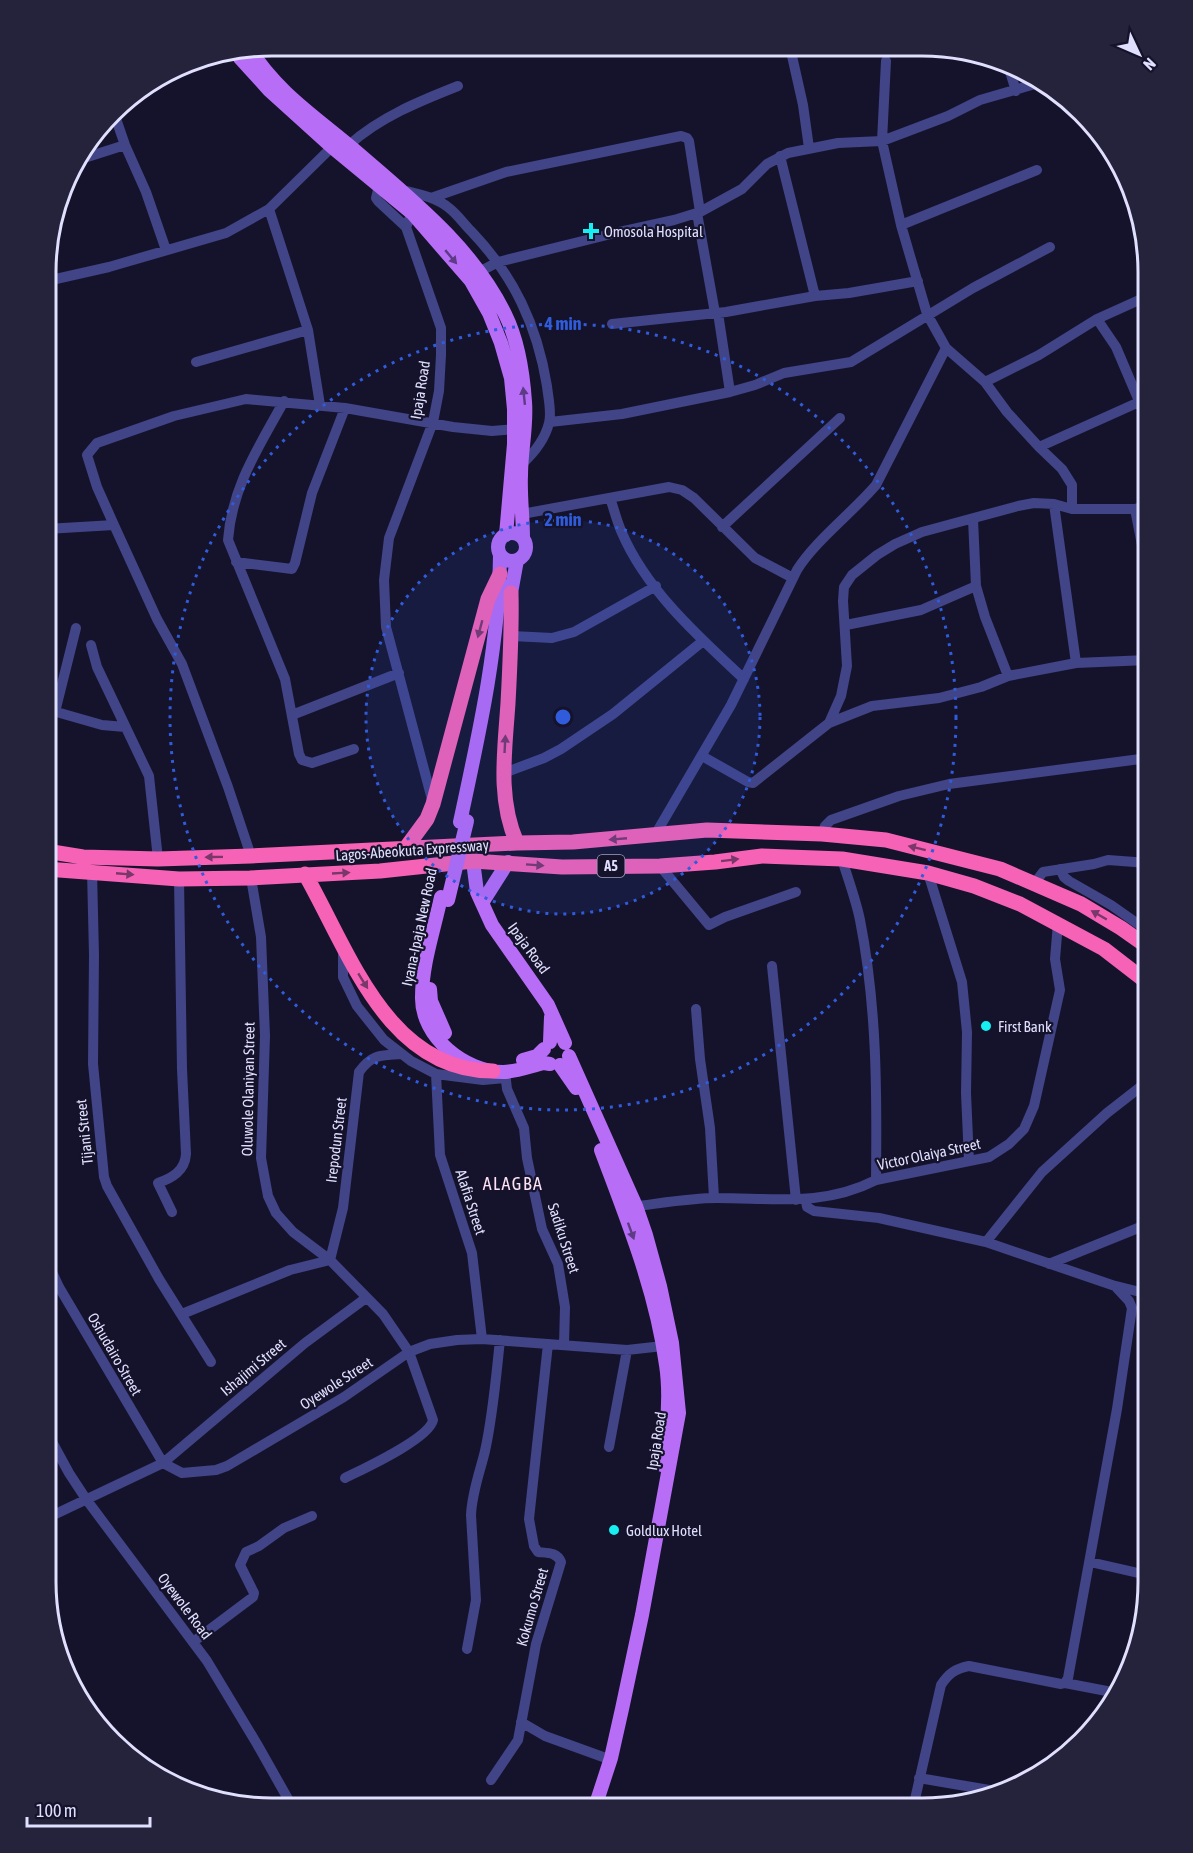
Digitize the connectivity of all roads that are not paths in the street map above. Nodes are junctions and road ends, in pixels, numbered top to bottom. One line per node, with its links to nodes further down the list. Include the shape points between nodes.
1 (792, 56): 14 (street)
2 (243, 57): 13 (main road, via 269,90)
3 (248, 57): 12 (main road, via 258,62 283,92)
4 (886, 61): 10 (street)
5 (1011, 75): 8 (street)
6 (458, 86): 12 (street, via 413,104)
7 (1031, 86): 8 (street)
8 (1016, 91): 10 (street, via 980,100)
9 (117, 121): 11 (street)
10 (882, 141): 14 (street); 22 (street)
11 (125, 145): 15 (street); 25 (street)
12 (349, 146): 19 (main road)
13 (332, 147): 18 (main road); 20 (street)
14 (809, 148): 16 (street)
15 (89, 156)
16 (780, 156): 21 (street, via 742,189); 30 (street)
17 (1037, 170): 22 (street)
18 (379, 186): 19 (main road); 23 (street, via 376,198)
19 (421, 206): 21 (street, via 506,172 681,136 689,141); 23 (street); 26 (street, via 448,207); 27 (main road); 49 (main road, one-way to 49, via 489,313 511,378)
20 (269, 209): 25 (street, via 226,233); 36 (street)
21 (699, 212): 26 (street); 32 (street)
22 (901, 225): 29 (street)
23 (406, 228): 48 (street, Ipaja Road, via 441,328 440,382)
24 (1050, 247): 33 (street)
25 (166, 250): 28 (street)
26 (498, 262): 27 (street); 47 (street, via 535,331)
27 (479, 272): 51 (main road, one-way to 27, via 526,425 521,365 505,313)
28 (56, 280)
29 (918, 282): 30 (street); 33 (street)
30 (815, 296): 32 (street)
31 (1138, 301): 34 (street)
32 (716, 313): 35 (street); 41 (street)
33 (927, 314): 37 (street); 41 (street, via 851,362 784,373)
34 (1097, 319): 39 (street); 40 (street)
35 (612, 324)
36 (308, 330): 38 (street); 44 (street)
37 (946, 348): 39 (street); 68 (street, via 876,485 804,558)
38 (196, 362)
39 (985, 382): 50 (street)
40 (1138, 389)
41 (730, 392): 47 (street, via 622,414)
42 (284, 401): 44 (street); 59 (street, via 246,399 174,416 97,443 87,455); 66 (street, via 242,477 235,499 228,540)
43 (1138, 403): 50 (street)
44 (320, 405): 45 (street)
45 (345, 408): 48 (street); 66 (street, via 312,493 292,569)
46 (840, 418): 60 (street)
47 (550, 422): 51 (street, via 537,450)
48 (433, 423): 49 (street, via 492,431); 79 (street, Ipaja Road, via 393,528 385,561 386,627)
49 (515, 429): 62 (main road)
50 (1039, 447): 54 (street, via 1072,484)
51 (522, 464): 56 (main road)
52 (610, 498): 56 (street); 60 (street, via 669,487 682,490); 69 (street, via 622,533 643,572)
53 (1054, 504): 54 (street); 57 (street, via 1026,505); 78 (street)
54 (1072, 509): 55 (street)
55 (1136, 509): 58 (street)
56 (522, 514): 63 (main road)
57 (973, 519): 70 (street); 72 (street, via 922,532 895,544 852,575 844,586)
58 (1138, 520)
59 (114, 525): 61 (street); 98 (street, via 182,664)
60 (722, 527): 68 (street, via 755,558)
61 (56, 528)
62 (506, 535): 63 (main road); 64 (main road, via 499,541)
63 (523, 538): 65 (main road, via 525,548)
64 (500, 555): 65 (main road, via 508,561); 67 (main road, Iyana-Ipaja New Road)
65 (517, 560): 71 (main road, Iyana-Ipaja New Road)
66 (237, 562): 84 (street, via 285,680)
67 (500, 574): 91 (highway, one-way to 91, via 488,599); 92 (main road, Iyana-Ipaja New Road, via 488,684)
68 (793, 578): 81 (street)
69 (656, 586): 74 (street, via 574,632 552,638); 75 (street)
70 (976, 586): 72 (street, via 921,610); 80 (street)
71 (511, 593): 74 (highway); 92 (main road, Iyana-Ipaja New Road, via 482,752)
72 (846, 625): 85 (street, via 845,682)
73 (76, 628): 82 (street)
74 (512, 636): 90 (highway, one-way to 74)
75 (704, 641): 81 (street); 90 (street, via 613,714 561,749)
76 (91, 645): 86 (street)
77 (1138, 660): 78 (street)
78 (1076, 663): 80 (street)
79 (399, 673): 84 (street); 91 (street, Ipaja Road)
80 (1008, 676): 85 (street, via 939,698 872,706)
81 (744, 679): 88 (street)
82 (56, 689)
83 (56, 712): 86 (street)
84 (292, 715): 87 (street, via 303,760 312,763)
85 (829, 723): 88 (street, via 753,783)
86 (125, 727): 99 (street, via 149,776)
87 (354, 749)
88 (702, 756): 94 (street)
89 (1138, 759): 93 (street, via 925,789 831,820)
90 (504, 773): 95 (highway, via 504,795)
91 (433, 804): 96 (highway)
92 (464, 821): 114 (main road, Iyana-Ipaja New Road, bridge)
93 (822, 834): 94 (highway, Lagos-Abeokuta Expressway / A5, via 707,830); 112 (highway, Lagos-Abeokuta Expressway / A5, one-way to 93, via 1000,869 886,840)
94 (655, 836): 95 (highway, Lagos-Abeokuta Expressway / A5, one-way to 95)
95 (517, 843): 96 (highway, Lagos-Abeokuta Expressway / A5)
96 (405, 849): 98 (highway, Lagos-Abeokuta Expressway / A5)
97 (56, 853): 99 (highway, Lagos-Abeokuta Expressway / A5, via 83,858)
98 (251, 856): 99 (highway, Lagos-Abeokuta Expressway / A5, one-way to 99)
99 (158, 859)
100 (842, 859): 104 (highway, Lagos-Abeokuta Expressway / A5, one-way to 100, via 762,856); 108 (highway, Lagos-Abeokuta Expressway / A5); 131 (street, via 860,917 869,975 876,1063)
101 (473, 861): 102 (highway, Lagos-Abeokuta Expressway / A5); 109 (highway, Lagos-Abeokuta Expressway / A5, one-way to 101); 115 (main road, Ipaja Road, via 474,884)
102 (508, 862): 104 (highway, Lagos-Abeokuta Expressway / A5, one-way to 104, via 562,867); 115 (main road)
103 (1138, 862): 106 (street, via 1108,860)
104 (660, 866): 113 (street, via 709,925)
105 (56, 869): 107 (highway, Lagos-Abeokuta Expressway / A5)
106 (1060, 870): 112 (street, via 1043,872); 117 (street, via 1064,878)
107 (92, 871): 111 (highway, Lagos-Abeokuta Expressway / A5, one-way to 111); 144 (street, Tijani Street, via 93,1064 104,1177)
108 (928, 873): 116 (highway, Lagos-Abeokuta Expressway / A5, via 974,886); 130 (street, via 962,982 967,1032)
109 (305, 874): 110 (highway, Lagos-Abeokuta Expressway / A5); 119 (highway)
110 (251, 878): 111 (highway, Lagos-Abeokuta Expressway / A5); 138 (street, Oluwole Olaniyan Street, via 261,937 265,1036 261,1158 268,1196 276,1213 293,1232)
111 (179, 879): 135 (street, via 186,1161 169,1179 158,1184)
112 (1034, 884): 118 (highway, Lagos-Abeokuta Expressway / A5, one-way to 112, via 1081,904)
113 (796, 892)
114 (444, 898): 124 (main road, Iyana-Ipaja New Road, via 430,982 430,1002 443,1030 453,1043 476,1058 500,1063 537,1056); 128 (main road, Iyana-Ipaja New Road, via 424,971 424,1014 448,1050 467,1063)
115 (482, 903): 123 (main road, Ipaja Road, via 504,944)
116 (1058, 923): 121 (highway, Lagos-Abeokuta Expressway / A5, via 1104,949); 130 (street, Victor Olaiya Street, via 1055,959 1060,990 1034,1106 1024,1129 1009,1144 989,1157)
117 (1138, 924)
118 (1138, 940)
119 (344, 948): 125 (street, via 343,977 357,1006 384,1040); 128 (highway, one-way to 128, via 379,1006 418,1047 463,1069)
120 (772, 966): 133 (street)
121 (1138, 975)
122 (696, 1009): 132 (street)
123 (552, 1012): 124 (main road); 126 (main road, Ipaja Road)
124 (547, 1045): 126 (main road, via 544,1056); 126 (main road, via 558,1040)
125 (402, 1054): 127 (street); 138 (street, Irepodun Street, via 377,1055 359,1072 343,1208)
126 (561, 1057): 128 (main road); 134 (main road, Ipaja Road)
127 (436, 1074): 128 (street, via 483,1080); 145 (street, Alafia Street, via 440,1155 472,1253)
128 (501, 1074): 148 (street, Sadiku Street, via 524,1128 542,1229 558,1264 565,1307)
129 (1138, 1089): 137 (street, via 1042,1173)
130 (969, 1161): 131 (street, Victor Olaiya Street)
131 (876, 1180): 133 (street, Victor Olaiya Street, via 859,1189)
132 (714, 1198): 133 (street, Victor Olaiya Street); 134 (street, Victor Olaiya Street)
133 (801, 1200): 137 (street, via 814,1211 879,1218)
134 (629, 1207): 149 (main road, Ipaja Road, one-way to 149); 173 (main road, Ipaja Road, via 660,1286 672,1344 679,1413 626,1690 611,1758)
135 (172, 1212)
136 (1138, 1228): 139 (street)
137 (986, 1242): 139 (street)
138 (330, 1260): 143 (street, Oluwole Olaniyan Street); 144 (street, via 290,1270)
139 (1049, 1264): 141 (street)
140 (56, 1281): 155 (street, Oshudairo Street)
141 (1115, 1286): 142 (street); 160 (street, via 1132,1308)
142 (1138, 1292)
143 (366, 1298): 151 (street, Oluwole Olaniyan Street, via 383,1314); 155 (street, Ishajimi Street, via 304,1343)
144 (182, 1314): 152 (street, Tijani Street)
145 (482, 1339): 146 (street, Oyewole Street); 151 (street, Oyewole Street, via 442,1341)
146 (500, 1340): 147 (street, Oyewole Street); 163 (street, via 485,1450 472,1502 476,1600)
147 (548, 1344): 148 (street, Oyewole Street); 166 (street, Kokumo Street, via 529,1519 538,1552 555,1554 561,1562 536,1644)
148 (564, 1345): 150 (street, Oyewole Street)
149 (663, 1346): 150 (street, Oyewole Street); 167 (main road, Ipaja Road, via 668,1383 664,1449)
150 (627, 1350): 153 (street)
151 (409, 1352): 155 (street, Oyewole Street, via 335,1402 227,1466 182,1473); 156 (street, Oluwole Olaniyan Street, via 432,1425 385,1459)
152 (211, 1362)
153 (609, 1447)
154 (56, 1449): 157 (street, Oyewole Road)
155 (162, 1463): 157 (street)
156 (345, 1478)
157 (86, 1499): 158 (street); 162 (street, Oyewole Road)
158 (56, 1514)
159 (312, 1516): 162 (street, via 246,1552 240,1565 253,1596)
160 (1090, 1562): 161 (street); 164 (street)
161 (1138, 1573)
162 (193, 1642): 171 (street, Oyewole Road)
163 (468, 1649)
164 (1065, 1683): 165 (street); 168 (street, via 969,1666 957,1668 941,1685)
165 (1107, 1691)
166 (521, 1722): 167 (street, via 545,1736); 169 (street, Kokumo Street, via 518,1740)
167 (603, 1757): 172 (main road, Ipaja Road)
168 (919, 1778): 170 (street); 174 (street)
169 (491, 1780)
170 (981, 1789)
171 (287, 1798)
172 (594, 1798)
173 (595, 1798)
174 (915, 1798)

